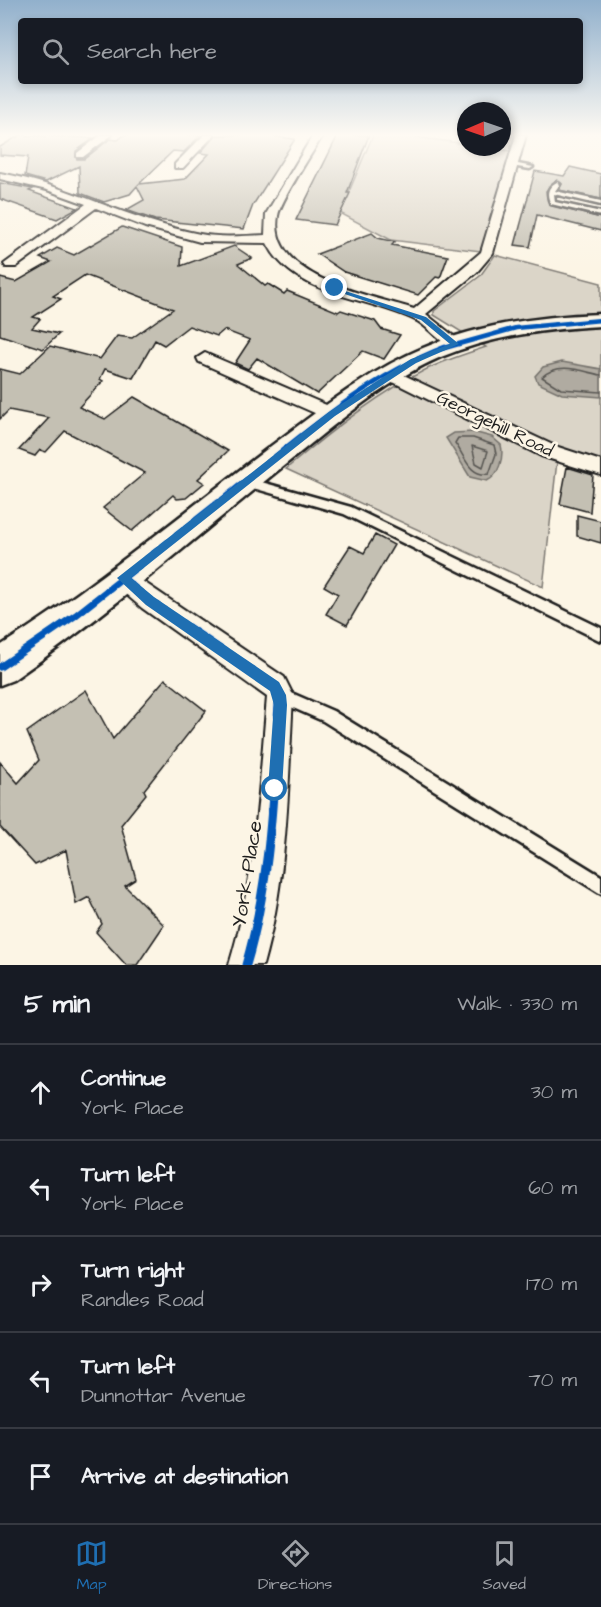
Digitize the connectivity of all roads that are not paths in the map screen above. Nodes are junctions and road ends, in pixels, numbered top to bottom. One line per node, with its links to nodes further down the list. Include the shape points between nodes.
1 (14, 180): 7 (street)
2 (292, 180): 9 (street, via 272,214)
3 (509, 180): 11 (street, via 487,253)
4 (557, 184): 5 (lane)
5 (551, 192): 6 (lane); 8 (lane, via 553,203)
6 (601, 203)
7 (94, 204): 9 (street, via 200,238); 10 (street)
8 (601, 214)
9 (269, 239): 11 (street, via 280,256 306,276)
10 (10, 264)
11 (416, 315): 13 (street, via 431,322)
12 (601, 320): 13 (street, via 512,328)
13 (455, 344): 15 (street)
14 (205, 358): 16 (street)
15 (391, 374): 16 (street); 17 (street, Georgehill Road, via 548,451)
16 (332, 414): 18 (street)
17 (601, 468)
18 (245, 481): 19 (street); 20 (lane, via 347,510)
19 (123, 578): 21 (street); 22 (street, via 150,601 274,686)
20 (601, 635)
21 (0, 667)
22 (280, 695): 23 (lane, via 328,716); 24 (street, York Place, via 268,853)
23 (601, 886)
24 (246, 965)

